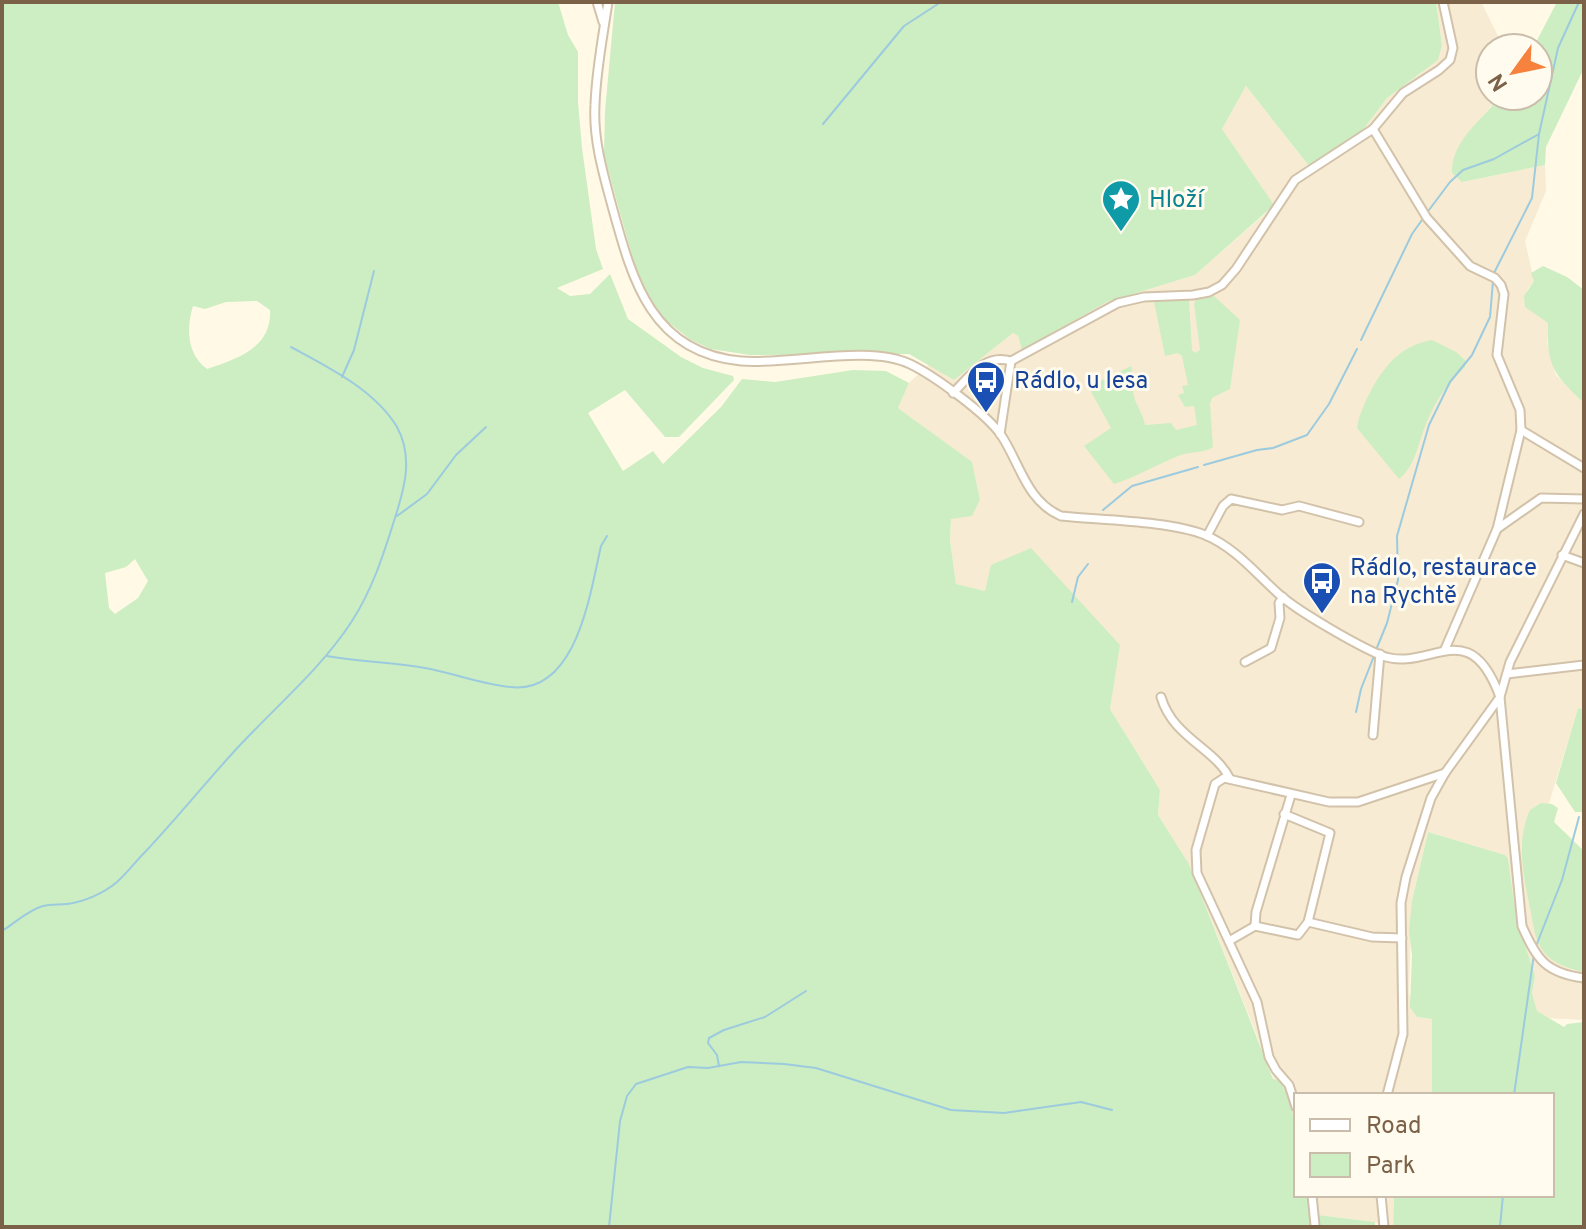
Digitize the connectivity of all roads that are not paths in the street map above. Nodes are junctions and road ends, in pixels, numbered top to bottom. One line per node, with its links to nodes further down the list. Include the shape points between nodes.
1 (597, 2): 4 (street)
2 (608, 2): 4 (street)
3 (1443, 2): 5 (street, via 1453,48 1450,60 1403,93)
4 (604, 28): 7 (street, via 595,104 602,167 638,291 668,329 704,352 742,361 881,355 910,364)
5 (1373, 129): 6 (street, via 1295,180 1222,285 1193,295 1118,303); 8 (street, via 1427,218 1470,266 1501,285 1497,355 1520,410)
6 (1011, 361): 7 (street, via 986,362); 9 (street)
7 (953, 393): 9 (street)
8 (1521, 430): 10 (street); 14 (street)
9 (1000, 434): 15 (street, via 1030,490 1052,512)
10 (1584, 468)
11 (1584, 499): 14 (street, via 1541,498)
12 (1584, 514): 16 (street)
13 (1359, 522): 15 (street, via 1299,506 1282,510 1231,499)
14 (1497, 529): 19 (street)
15 (1207, 536): 18 (street, via 1238,555)
16 (1562, 555): 17 (street); 23 (street)
17 (1584, 563)
18 (1283, 597): 20 (street); 21 (street, via 1271,648)
19 (1445, 649): 20 (street, via 1404,658); 25 (street, via 1456,649 1490,670)
20 (1380, 654): 26 (street)
21 (1245, 662)
22 (1584, 665): 23 (street)
23 (1507, 674): 25 (street)
24 (1161, 697): 28 (street, via 1174,722)
25 (1500, 697): 27 (street); 35 (street, via 1522,926 1533,951 1548,967)
26 (1373, 735)
27 (1445, 773): 29 (street, via 1358,802); 33 (street, via 1431,798 1406,877)
28 (1230, 779): 29 (street); 34 (street, via 1215,784 1195,861)
29 (1291, 795): 30 (street)
30 (1284, 814): 31 (street, via 1330,833); 32 (street)
31 (1308, 922): 32 (street, via 1298,935); 33 (street, via 1372,937)
32 (1255, 926): 34 (street)
33 (1402, 938): 36 (street, via 1403,1034)
34 (1229, 941): 37 (street, via 1257,1002 1269,1057)
35 (1584, 978)
36 (1388, 1093)
37 (1294, 1101)
38 (1312, 1197): 40 (street)
39 (1381, 1197): 41 (street)
40 (1315, 1225)
41 (1384, 1227)

